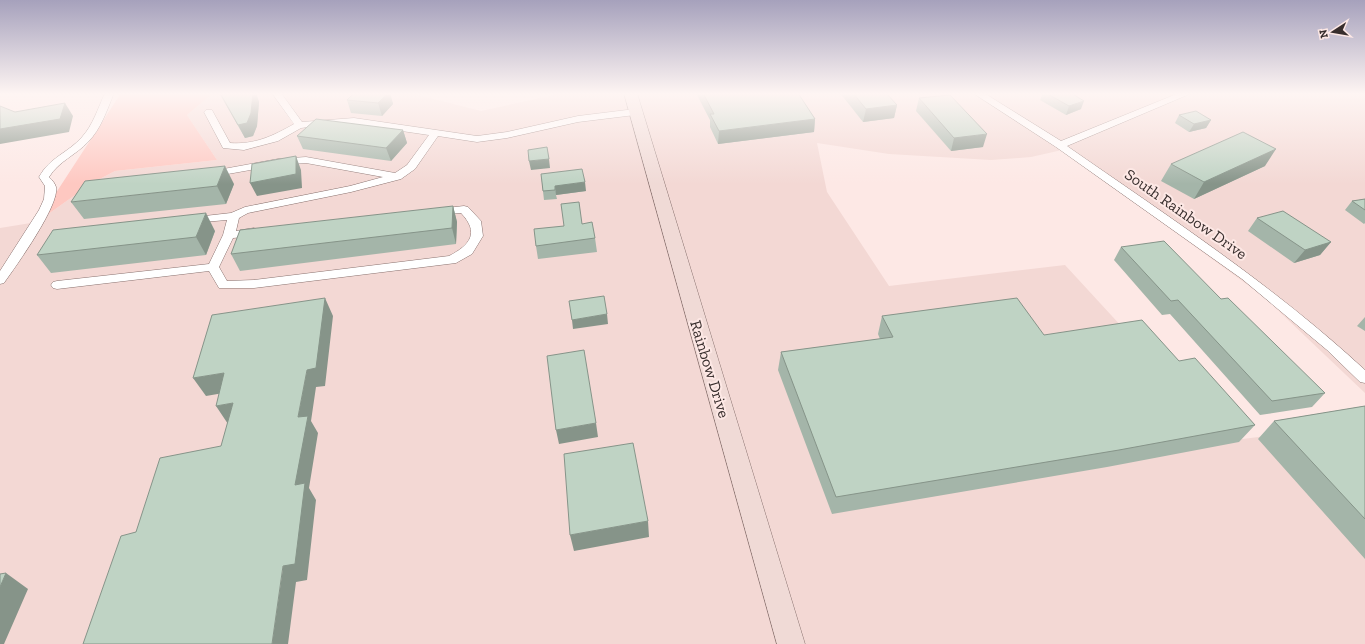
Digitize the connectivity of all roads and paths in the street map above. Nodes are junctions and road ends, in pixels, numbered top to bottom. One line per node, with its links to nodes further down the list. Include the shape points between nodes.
1 (93, 123): 20 (street, via 84,140 49,167 44,177 51,185 52,191 42,214)
2 (215, 123): 9 (street, via 227,146 244,147 275,139)
3 (315, 123): 9 (street)
4 (367, 123): 10 (street)
5 (554, 123): 10 (street, via 507,136 477,139)
6 (638, 123): 23 (street, Rainbow Drive)
7 (1025, 123): 11 (street, South Rainbow Drive)
8 (1114, 123): 11 (street)
9 (300, 125)
10 (435, 134): 13 (street, via 411,167)
11 (1060, 145): 22 (street, South Rainbow Drive, via 1246,276 1332,347)
12 (201, 175): 13 (street, via 306,160)
13 (397, 177): 15 (street, via 245,210)
14 (425, 214): 19 (street, via 464,209 475,221 477,236 468,251 452,260 254,284 223,285)
15 (234, 216): 16 (street); 18 (street)
16 (180, 221)
17 (268, 231): 18 (street)
18 (229, 235): 19 (street)
19 (213, 266): 21 (street)
20 (0, 280)
21 (57, 285)
22 (1365, 378)
23 (791, 644)

